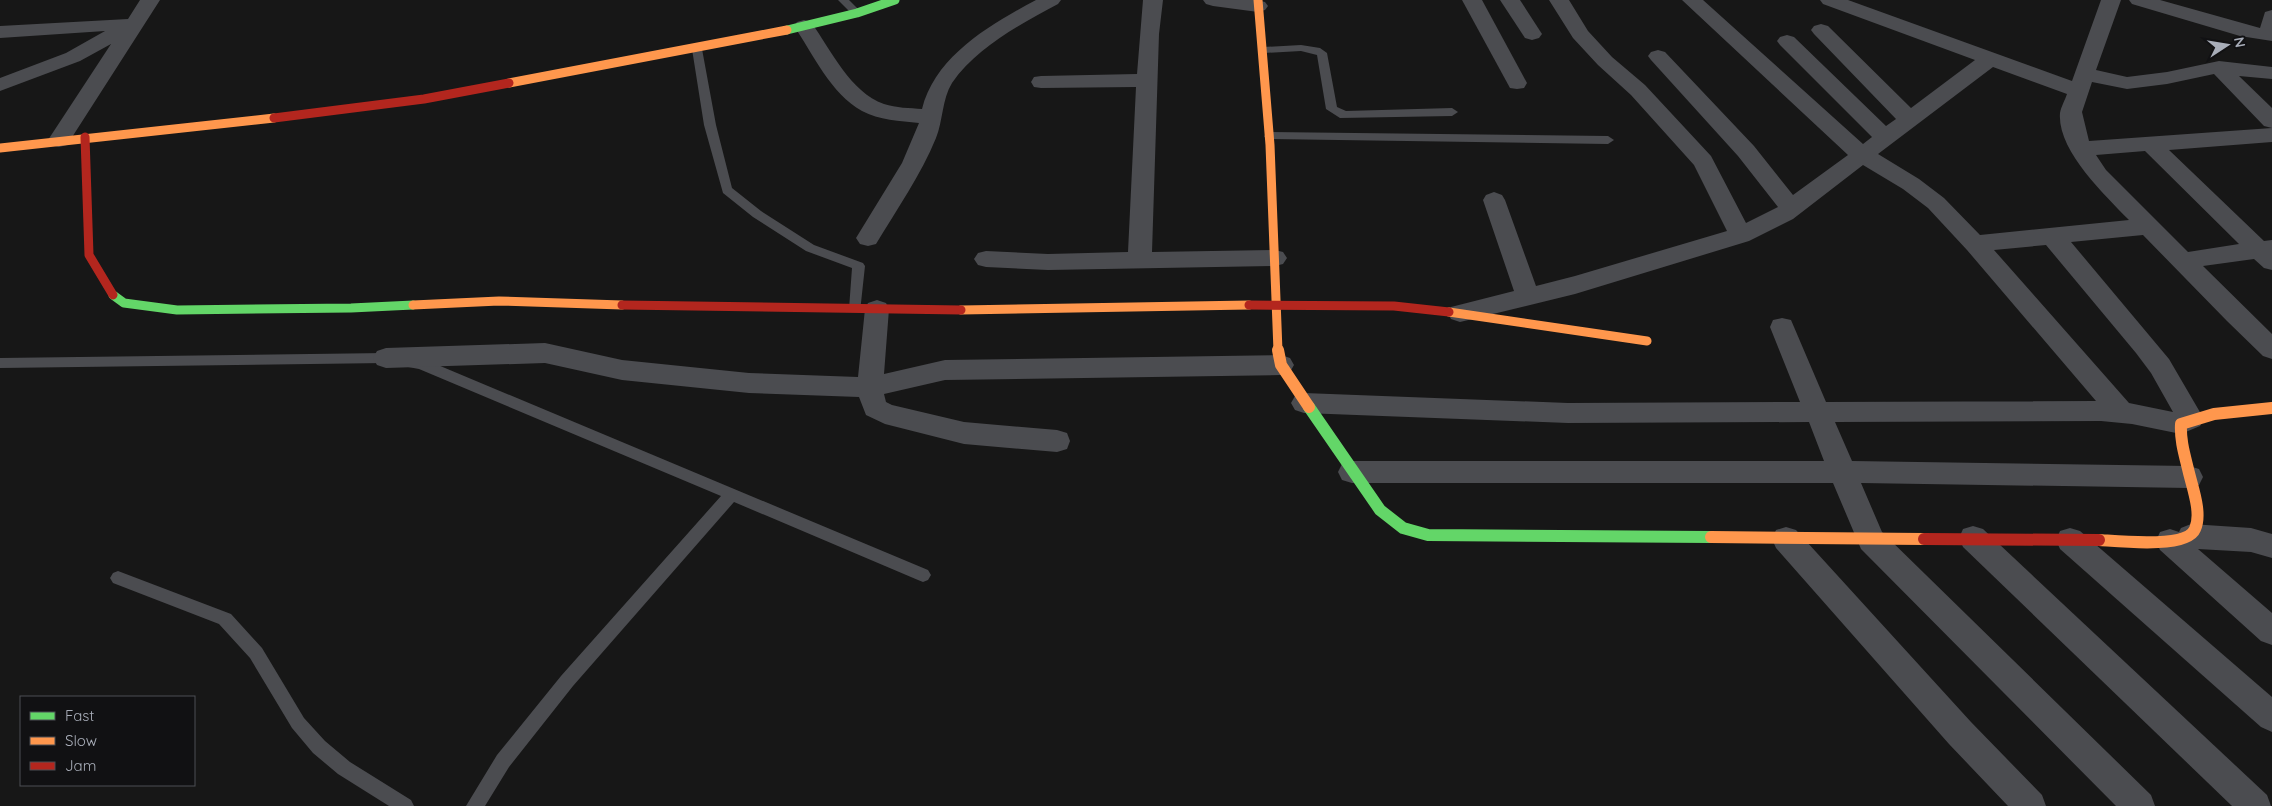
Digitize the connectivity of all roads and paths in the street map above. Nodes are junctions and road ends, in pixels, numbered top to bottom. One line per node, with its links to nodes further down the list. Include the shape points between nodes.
1 (150, 0): 19 (street)
2 (843, 0): 16 (lane)
3 (895, 0): 16 (street)
4 (1051, 0): 37 (street, via 1027,12 955,67 938,89)
5 (1153, 0): 31 (street)
6 (1213, 0): 15 (street)
7 (1472, 0): 33 (street)
8 (1510, 0): 23 (street)
9 (1559, 0): 53 (street, via 1580,34 1638,90 1703,161)
10 (1692, 0): 49 (street)
11 (1830, 0): 28 (street)
12 (2111, 0): 34 (street)
13 (2139, 0): 18 (street)
14 (2212, 0): 18 (street)
15 (1258, 3): 26 (street)
16 (858, 13): 20 (street)
17 (2272, 16): 18 (street, via 2268,36)
18 (2206, 20)
19 (136, 23): 22 (street); 35 (street, via 72,57); 44 (street)
20 (804, 26): 25 (street); 37 (street, via 861,100 882,110)
21 (1821, 30): 38 (street)
22 (0, 32)
23 (1532, 34)
24 (1787, 41): 43 (street)
25 (697, 49): 42 (street, via 424,99); 64 (lane, via 710,126 727,190 810,248 859,266)
26 (1263, 50): 36 (lane, via 1316,49 1322,53 1332,109 1344,115); 41 (street)
27 (1658, 56): 51 (street, via 1746,151)
28 (1990, 59): 34 (street); 38 (street)
29 (2219, 67): 30 (street); 34 (street, via 2138,83); 39 (street)
30 (2272, 73)
31 (1147, 80): 32 (street); 60 (street)
32 (1041, 82)
33 (1517, 83)
34 (2081, 83): 48 (street, via 2070,112)
35 (0, 85)
36 (1452, 112)
37 (931, 117): 55 (street, via 921,146)
38 (1910, 119): 43 (street)
39 (2272, 121)
40 (2272, 135): 46 (street)
41 (1270, 136): 45 (lane); 58 (street)
42 (85, 137): 44 (street); 64 (street, via 89,254 112,294 124,303 177,310 351,308 499,301)
43 (1885, 138): 49 (street)
44 (59, 140): 47 (street)
45 (1608, 140)
46 (2150, 144): 48 (street); 57 (street)
47 (0, 148)
48 (2080, 150): 52 (street, via 2098,175)
49 (1862, 155): 51 (street); 56 (street, via 1912,184 1936,203)
50 (1494, 200): 62 (street)
51 (1791, 208): 53 (street)
52 (2149, 226): 54 (street); 61 (street)
53 (1741, 235): 62 (street)
54 (2052, 236): 56 (street); 77 (street, via 2146,346 2160,366)
55 (868, 238)
56 (1975, 244): 76 (street)
57 (2267, 253): 61 (street)
58 (1275, 258): 60 (street); 63 (street)
59 (986, 259): 60 (street, via 1048,262)
60 (1140, 260)
61 (2183, 261): 68 (street)
62 (1528, 296): 65 (street)
63 (1277, 305): 64 (street); 65 (street, via 1394,306); 71 (street, via 1276,338)
64 (866, 309): 72 (street)
65 (1460, 313): 67 (street)
66 (1782, 327): 75 (street)
67 (1648, 341)
68 (2272, 348)
69 (386, 358): 70 (lane); 72 (street, via 545,353 622,370 749,383); 82 (lane, via 421,364)
70 (0, 363)
71 (1281, 365): 72 (street, via 944,370); 73 (street)
72 (871, 387): 78 (street, via 871,401 885,414 964,434)
73 (1304, 403): 75 (street, via 1568,413); 79 (street)
74 (2272, 408): 77 (street)
75 (1816, 410): 76 (street); 80 (street)
76 (2121, 412): 77 (street)
77 (2186, 422): 81 (street, via 2180,437)
78 (1057, 441)
79 (1352, 472): 80 (street); 84 (street, via 1390,522 1407,531 1428,535)
80 (1842, 472): 81 (street); 86 (street)
81 (2189, 477): 85 (street, via 2198,527)
82 (732, 495): 89 (lane); 94 (lane, via 567,680 503,761)
83 (1973, 538): 86 (street); 87 (street); 97 (street)
84 (1786, 539): 86 (street); 95 (street)
85 (2180, 539): 87 (street); 88 (street, via 2251,540); 91 (street)
86 (1870, 540): 96 (street)
87 (2070, 540): 92 (street)
88 (2272, 546)
89 (924, 575)
90 (118, 578): 93 (lane, via 225,619 256,653 298,723 319,747 344,768)
91 (2272, 632)
92 (2272, 716)
93 (405, 806)
94 (475, 806)
95 (2030, 806)
96 (2138, 806)
97 (2255, 806)

